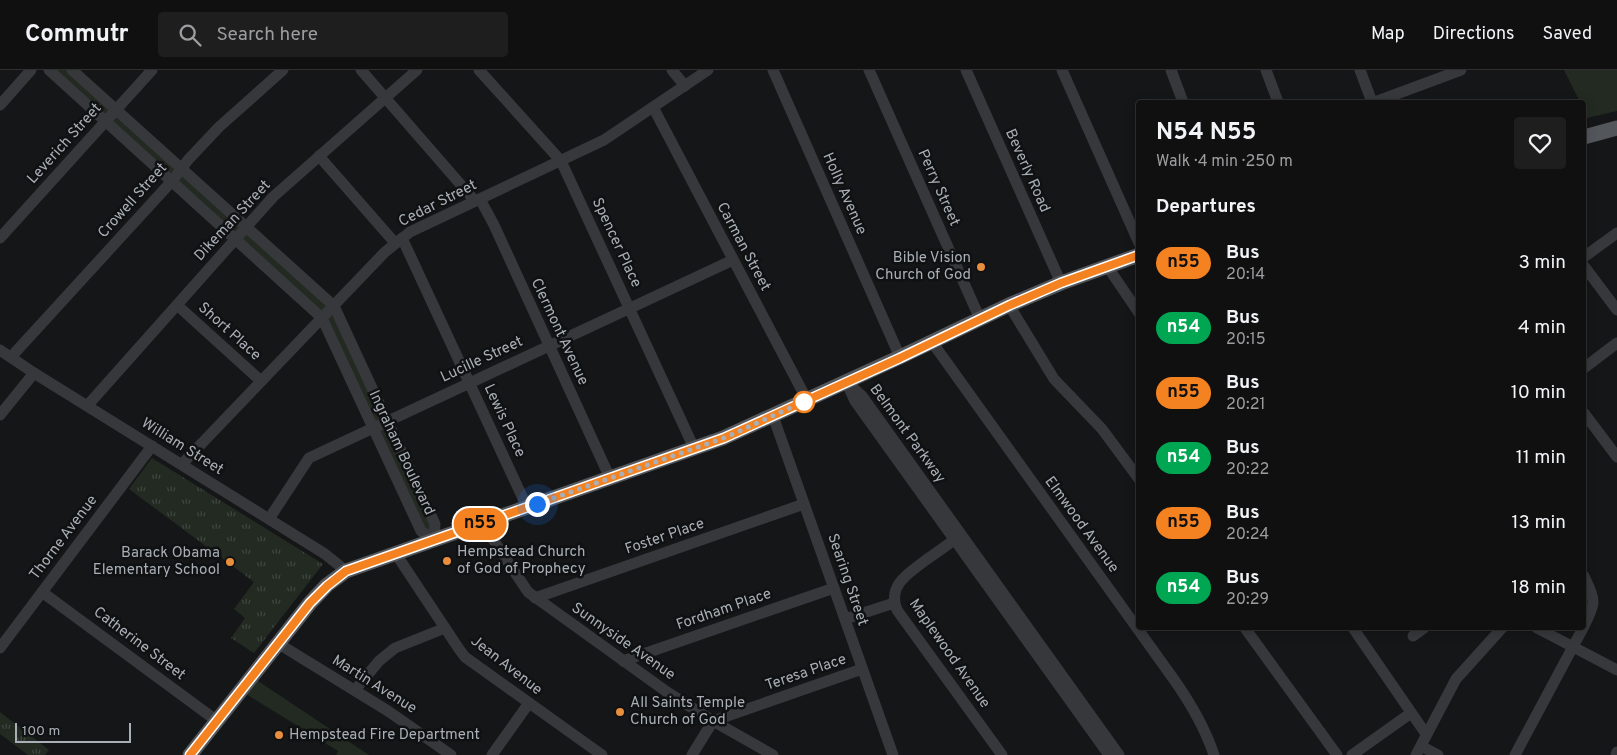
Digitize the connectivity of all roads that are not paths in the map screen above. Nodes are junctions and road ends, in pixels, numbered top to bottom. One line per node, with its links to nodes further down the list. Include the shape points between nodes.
1 (31, 70): 25 (street)
2 (49, 70): 28 (street, Ingraham Boulevard)
3 (72, 70): 27 (street, Ingraham Boulevard)
4 (152, 70): 27 (street, Leverich Street)
5 (283, 70): 33 (street, Crowell Street, via 219,127)
6 (361, 70): 20 (street, Clermont Avenue)
7 (416, 70): 20 (street, Dikeman Street)
8 (479, 70): 32 (street, Spencer Place)
9 (672, 70): 19 (street)
10 (708, 70): 19 (street, Cedar Street)
11 (773, 70): 61 (street, Holly Avenue)
12 (869, 70): 55 (street, Perry Street)
13 (966, 70): 47 (street, Beverly Road)
14 (1062, 70): 38 (street)
15 (1171, 70): 21 (street)
16 (1266, 70): 22 (street)
17 (1360, 70): 23 (street)
18 (1461, 70): 24 (street)
19 (685, 86): 26 (street, Cedar Street)
20 (385, 98): 31 (street, Dikeman Street); 35 (street, Clermont Avenue)
21 (1182, 100)
22 (1277, 100)
23 (1373, 100)
24 (1379, 100)
25 (0, 105)
26 (653, 108): 32 (street, Cedar Street, via 604,140); 44 (street, Carman Street)
27 (116, 110): 28 (street, Leverich Street); 33 (street, Ingraham Boulevard)
28 (106, 121): 34 (street, Ingraham Boulevard); 39 (street, Leverich Street)
29 (1617, 128): 30 (main road)
30 (1586, 136)
31 (319, 156): 36 (street, Dikeman Street, via 273,197); 41 (street, Lewis Place)
32 (561, 161): 35 (street, Cedar Street); 51 (street, Spencer Place)
33 (182, 168): 34 (street, Crowell Street); 36 (street, Ingraham Boulevard)
34 (172, 181): 40 (street, Ingraham Boulevard); 60 (street, Crowell Street)
35 (478, 200): 41 (street, Cedar Street, via 410,232); 58 (street, Clermont Avenue)
36 (247, 226): 40 (street, Dikeman Street); 50 (street, Ingraham Boulevard)
37 (1617, 232): 42 (street)
38 (1136, 236)
39 (0, 238)
40 (236, 239): 48 (street, Dikeman Street); 54 (street, Ingraham Boulevard)
41 (398, 241): 50 (street, Cedar Street); 65 (street, Lewis Place)
42 (1586, 255)
43 (1136, 257): 45 (main road)
44 (733, 260): 51 (street, Lucille Street); 67 (street, Carman Street)
45 (1107, 266): 47 (main road); 52 (street)
46 (1586, 269): 53 (street)
47 (1061, 283): 49 (main road)
48 (176, 305): 64 (street, Short Place); 68 (street, Dikeman Street)
49 (1010, 305): 55 (main road); 78 (street, via 1054,379 1102,429)
50 (334, 306): 54 (street, Cedar Street); 72 (street, Ingraham Boulevard)
51 (630, 308): 58 (street, Lucille Street); 75 (street, Spencer Place)
52 (1136, 309)
53 (1617, 310)
54 (322, 318): 64 (street, Cedar Street); 73 (street, Ingraham Boulevard)
55 (980, 319): 56 (main road)
56 (932, 342): 61 (main road); 95 (street, Elmwood Avenue)
57 (1617, 343): 62 (street)
58 (549, 345): 65 (street, Lucille Street); 79 (street, Clermont Avenue)
59 (0, 350): 60 (street, William Street)
60 (11, 357): 63 (street, William Street)
61 (900, 358): 66 (main road)
62 (1586, 366)
63 (34, 373): 68 (street, William Street); 69 (street)
64 (261, 381): 77 (street, Cedar Street)
65 (469, 382): 72 (street, Lucille Street); 81 (street, Lewis Place)
66 (847, 382): 67 (main road); 84 (street, Belmont Parkway, via 855,402 901,458)
67 (807, 400): 70 (main road)
68 (87, 406): 74 (street, William Street)
69 (0, 415)
70 (773, 416): 75 (main road); 80 (street, Searing Street)
71 (1586, 416): 76 (street)
72 (388, 421): 73 (street, Lucille Street); 85 (street, Ingraham Boulevard, via 435,524)
73 (373, 428): 82 (street, Lucille Street, via 309,458); 85 (street, Ingraham Boulevard, via 421,531)
74 (152, 446): 77 (street, William Street); 90 (street, Thorne Avenue)
75 (694, 448): 79 (main road)
76 (1617, 457)
77 (182, 464): 82 (street, William Street)
78 (1136, 475)
79 (610, 478): 81 (main road)
80 (804, 504): 89 (street, Searing Street); 91 (street, Foster Place)
81 (527, 507): 83 (main road)
82 (269, 518): 87 (street, William Street)
83 (482, 523): 85 (main road); 91 (street, Sunnyside Avenue, via 524,588)
84 (958, 537): 92 (street, Maplewood Avenue, via 905,576 896,588); 116 (street, Belmont Parkway)
85 (434, 540): 86 (main road)
86 (396, 554): 87 (main road); 96 (street, Jean Avenue)
87 (346, 571): 105 (main road, via 310,603)
88 (1586, 580): 94 (street, via 1594,598 1594,606)
89 (834, 588): 93 (street, Searing Street); 108 (street, Fordham Place)
90 (42, 592): 107 (street, Thorne Avenue); 115 (street, Catherine Street)
91 (535, 598): 108 (street, Sunnyside Avenue)
92 (894, 603): 93 (street); 126 (street, Maplewood Avenue)
93 (845, 619): 109 (street, Searing Street)
94 (1586, 621)
95 (1136, 627)
96 (445, 628): 111 (street, via 395,648); 112 (street, Jean Avenue, via 465,657)
97 (1138, 630): 129 (street, Elmwood Avenue, via 1192,706)
98 (1246, 630): 130 (street)
99 (1354, 630): 113 (street)
100 (1421, 630): 104 (street)
101 (1496, 630): 117 (street, via 1456,678)
102 (1541, 630): 106 (street)
103 (1581, 630): 106 (street)
104 (1413, 636)
105 (278, 644): 111 (street, Martin Avenue); 115 (main road)
106 (1573, 646): 110 (street); 133 (street)
107 (0, 648)
108 (623, 661): 114 (street, Sunnyside Avenue)
109 (862, 669): 114 (street, Teresa Place); 125 (street, Searing Street)
110 (1617, 670)
111 (354, 690): 120 (street, Martin Avenue)
112 (529, 703): 121 (street); 122 (street, Jean Avenue)
113 (1411, 713): 117 (street); 131 (street)
114 (713, 720): 123 (street); 124 (street, Sunnyside Avenue)
115 (217, 721): 119 (main road)
116 (1090, 722): 127 (street, Belmont Parkway); 128 (street, Belmont Parkway)
117 (1426, 734): 118 (street)
118 (1418, 750): 132 (street)
119 (190, 755)
120 (451, 755)
121 (492, 755)
122 (602, 755)
123 (692, 755)
124 (773, 755)
125 (893, 755)
126 (1002, 755)
127 (1109, 755)
128 (1119, 755)
129 (1214, 755)
130 (1336, 755)
131 (1352, 755)
132 (1438, 755)
133 (1515, 755)

